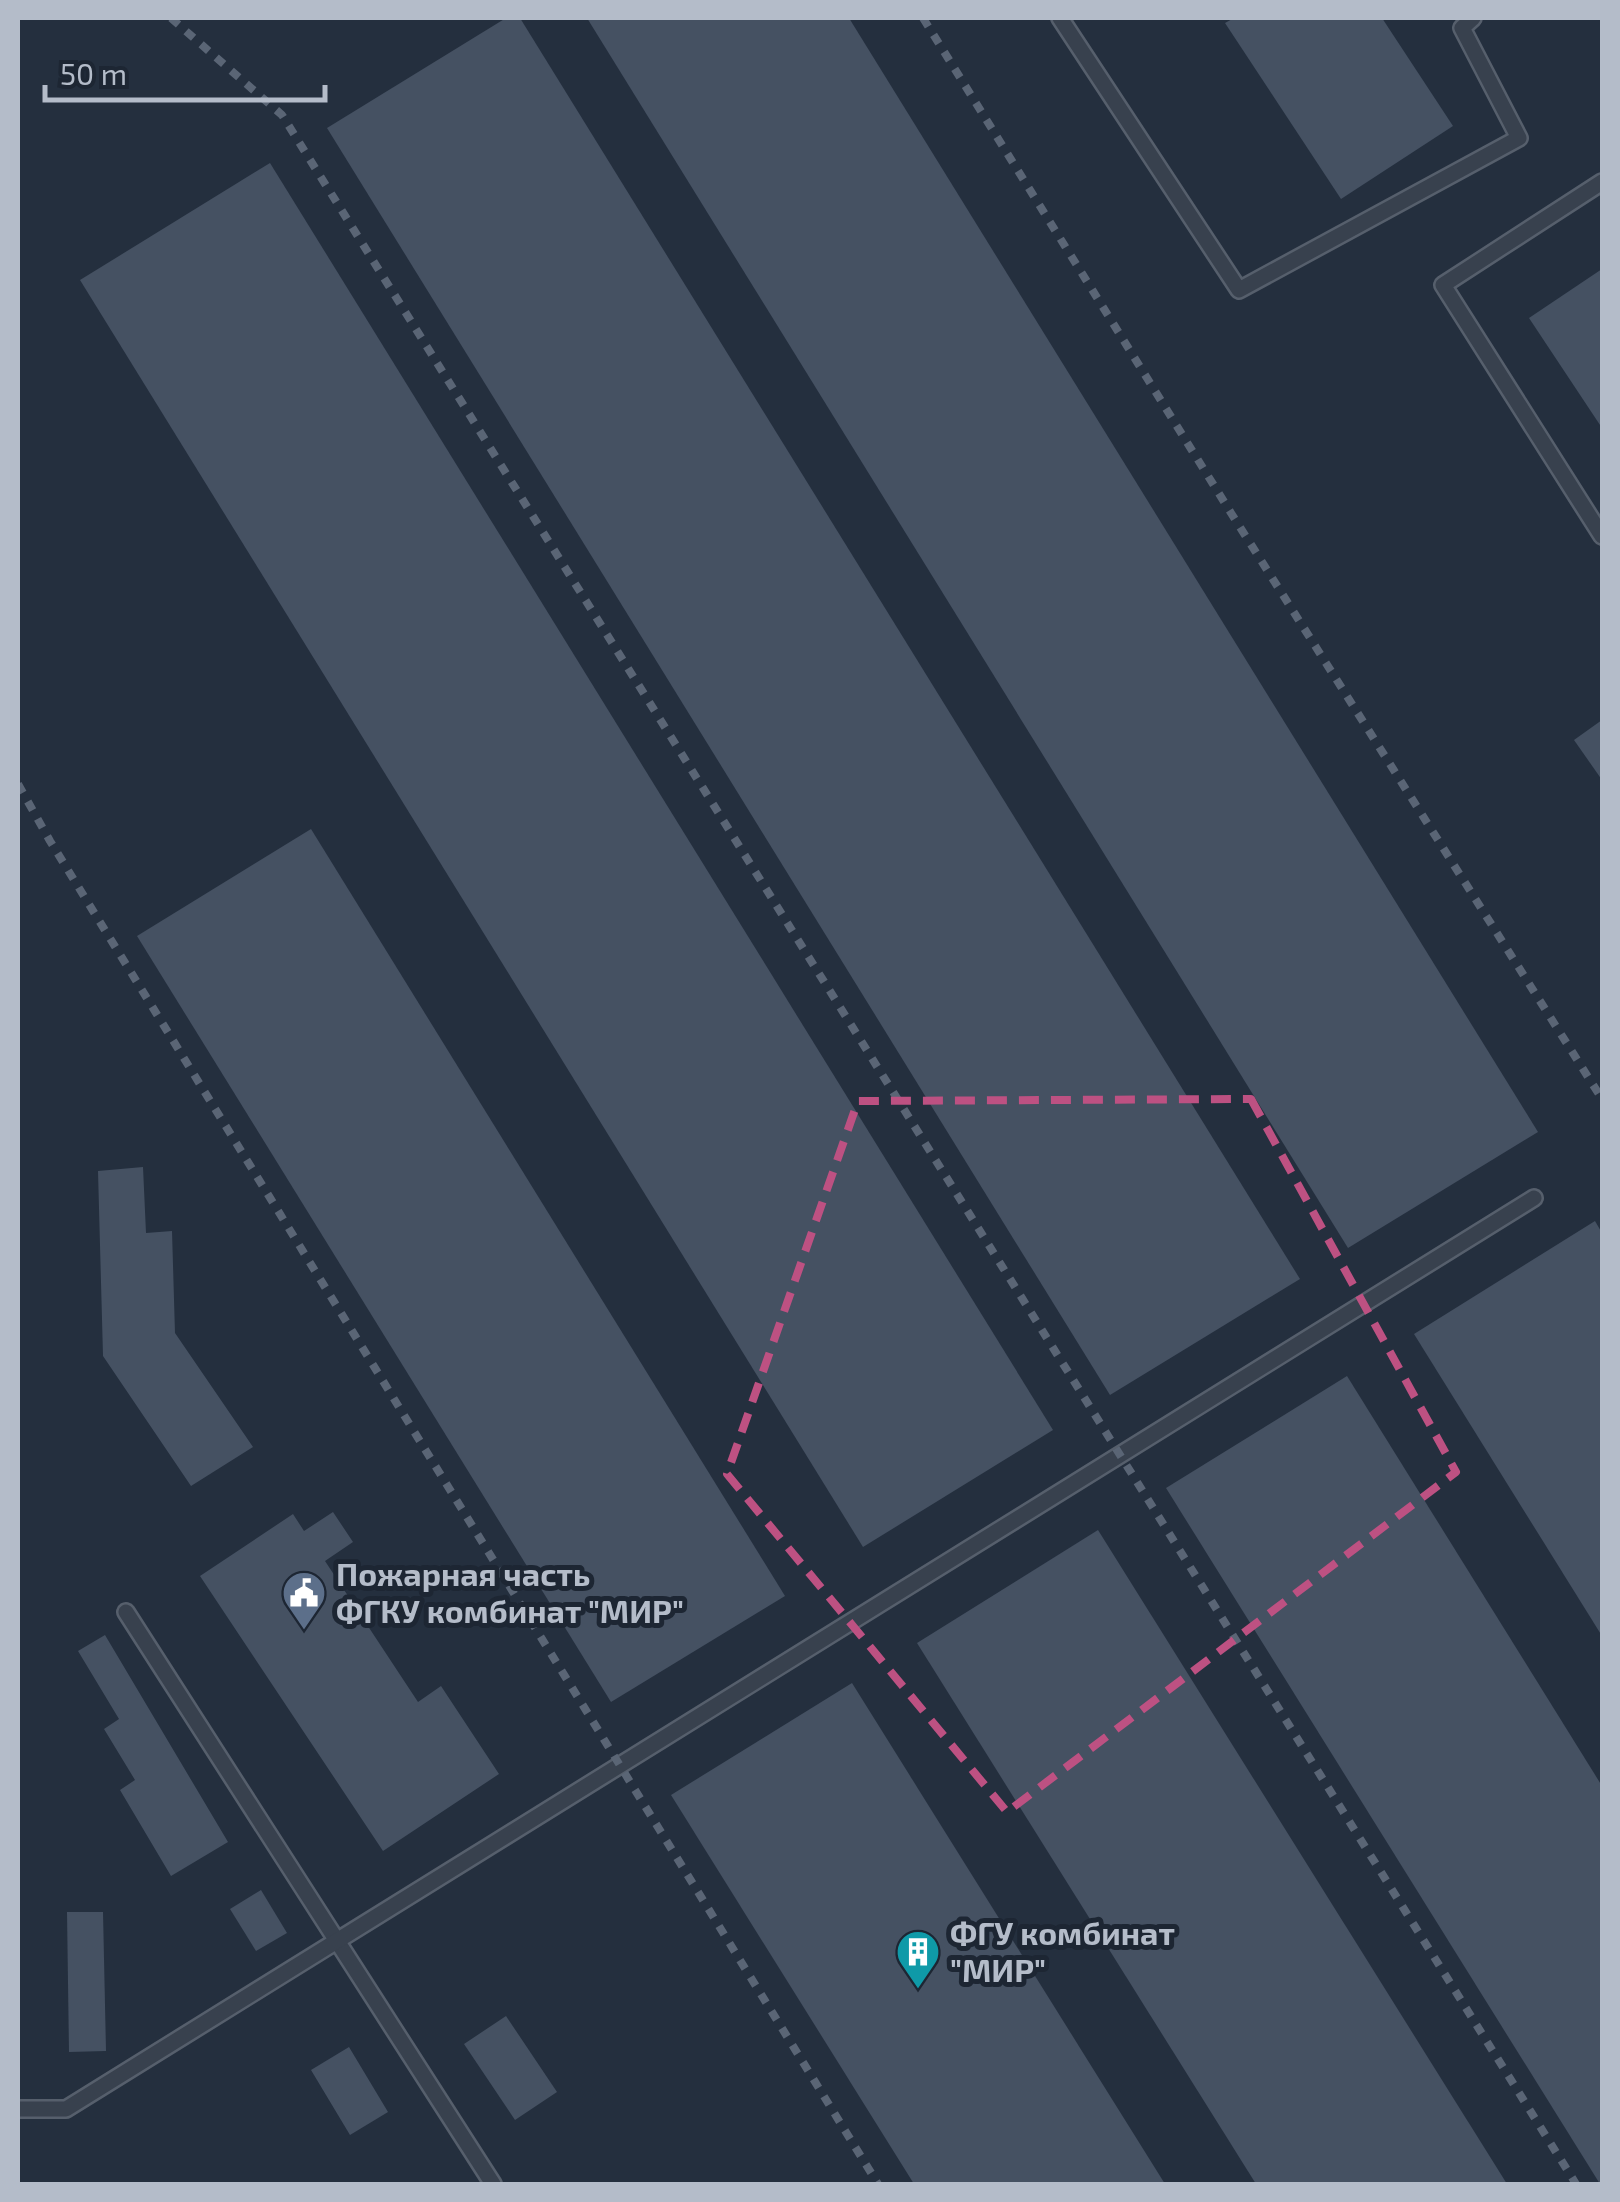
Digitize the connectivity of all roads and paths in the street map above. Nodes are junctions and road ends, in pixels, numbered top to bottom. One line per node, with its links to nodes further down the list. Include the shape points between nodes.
1 (1060, 18): 2 (lane, via 1239,290 1518,138 1462,28)
2 (1472, 18)
3 (1602, 182): 4 (lane, via 1443,285)
4 (1602, 536)
5 (1534, 1198): 7 (lane)
6 (126, 1612): 7 (lane)
7 (337, 1941): 8 (lane, via 66,2109); 9 (lane)
8 (18, 2109)
9 (493, 2184)

